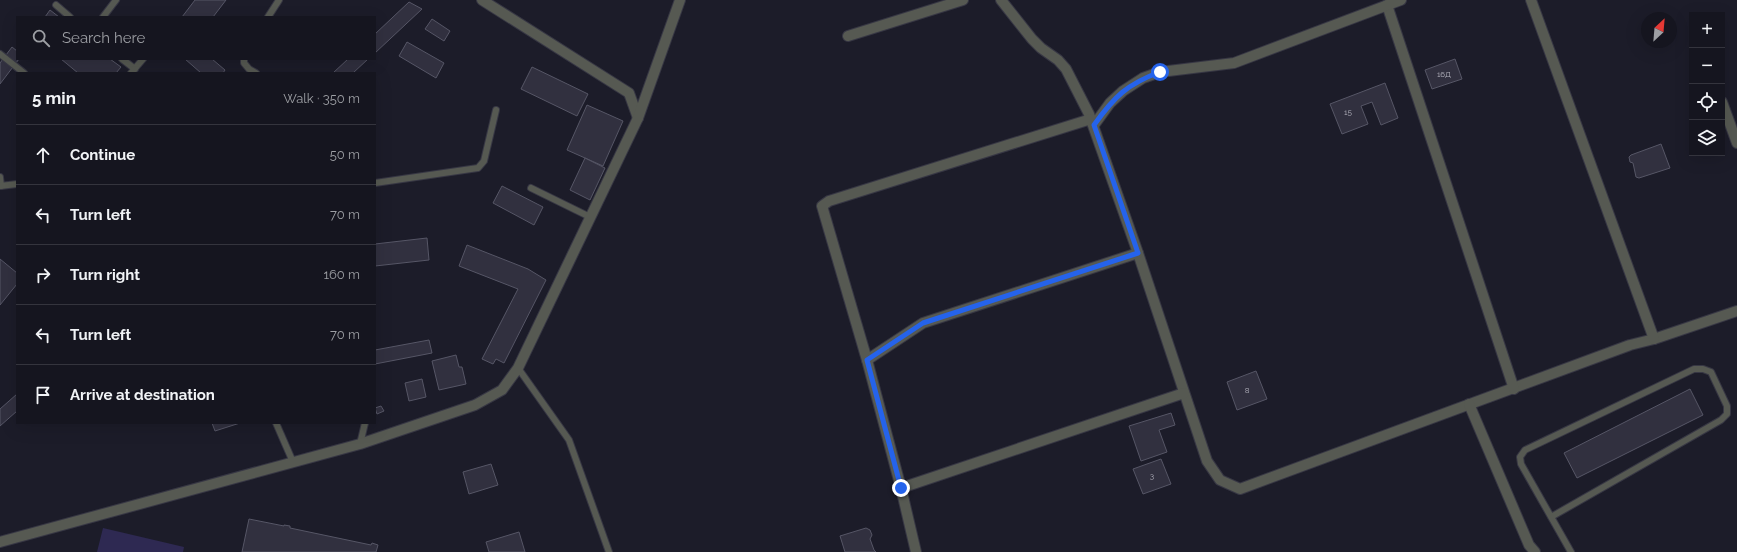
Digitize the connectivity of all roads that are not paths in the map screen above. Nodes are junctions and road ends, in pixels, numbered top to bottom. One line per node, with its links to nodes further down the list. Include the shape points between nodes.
1 (116, 0): 12 (lane)
2 (279, 0): 13 (lane)
3 (482, 0): 24 (street, via 629,93)
4 (680, 0): 24 (street)
5 (963, 0): 14 (street)
6 (1001, 0): 25 (street, via 1032,39 1066,69)
7 (1401, 0): 10 (street)
8 (1531, 0): 35 (street)
9 (56, 5): 11 (lane)
10 (1387, 5): 25 (street, via 1234,63 1160,72 1143,78 1123,91); 38 (street)
11 (69, 16)
12 (104, 16)
13 (269, 16)
14 (848, 36)
15 (0, 54): 20 (lane)
16 (123, 60): 19 (lane)
17 (142, 60): 19 (lane)
18 (244, 60): 21 (lane, via 249,69)
19 (133, 71)
20 (23, 72)
21 (254, 72)
22 (496, 110): 28 (lane, via 484,161 478,168)
23 (1725, 110): 26 (street)
24 (638, 118): 32 (street)
25 (1092, 122): 33 (street); 36 (street, via 836,199 822,206)
26 (1737, 143)
27 (0, 176): 30 (lane)
28 (376, 183)
29 (16, 184): 30 (lane)
30 (1, 186)
31 (531, 188): 32 (lane)
32 (590, 217): 37 (street)
33 (1138, 253): 36 (street, via 923,323); 39 (street)
34 (1737, 311): 35 (street)
35 (1654, 339): 38 (street, via 1630,345)
36 (867, 360): 45 (street)
37 (518, 368): 43 (street, via 502,390 475,405); 48 (lane, via 569,440)
38 (1514, 388): 40 (street)
39 (1184, 393): 40 (street, via 1207,460 1220,480 1240,488); 45 (street)
40 (1469, 404): 50 (street, via 1528,545)
41 (276, 424): 44 (lane)
42 (365, 424): 43 (lane)
43 (360, 444): 44 (street)
44 (292, 462): 47 (street)
45 (901, 488): 49 (street)
46 (1551, 517): 46 (lane, via 1521,464 1520,456 1525,450 1694,369 1702,368 1711,372 1726,406 1727,414 1721,420); 51 (lane)
47 (0, 542)
48 (610, 552)
49 (916, 552)
50 (1535, 552)
51 (1571, 552)

